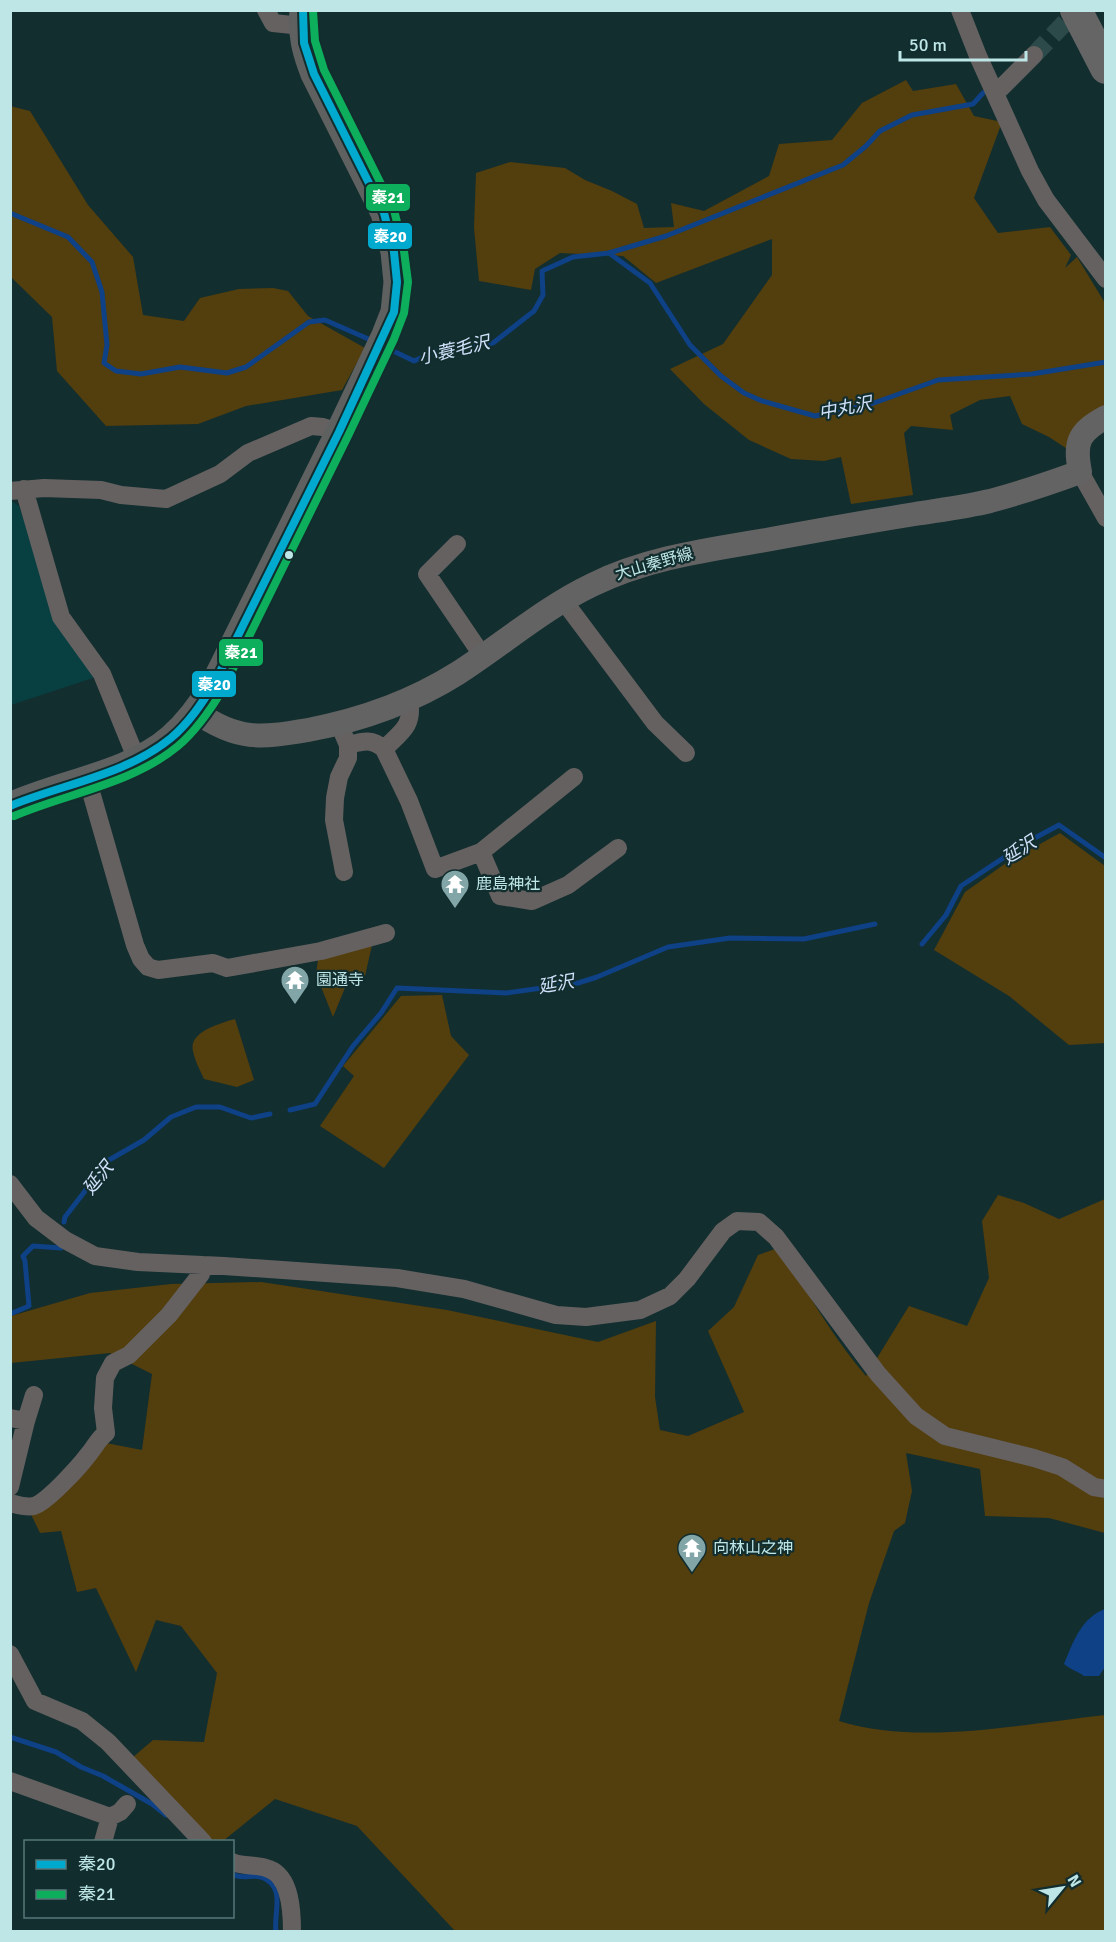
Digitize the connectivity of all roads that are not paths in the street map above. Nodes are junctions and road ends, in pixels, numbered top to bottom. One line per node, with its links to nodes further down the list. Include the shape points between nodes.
1 (266, 10): 4 (street, via 273,23)
2 (960, 10): 7 (street)
3 (1076, 10): 6 (highway)
4 (303, 19): 10 (main road, via 305,51 314,74 384,213 397,282 394,312)
5 (1034, 55): 7 (street)
6 (1106, 68)
7 (995, 94): 8 (street, via 1046,200)
8 (1106, 279)
9 (1106, 417): 11 (main road, via 1081,435)
10 (339, 432): 12 (street, via 311,426 248,453 220,474 166,499 101,490); 18 (main road, via 214,684)
11 (1080, 472): 13 (street); 15 (main road, 大山秦野線, via 987,501 654,561)
12 (17, 490): 22 (street, via 61,617 102,674)
13 (1106, 518)
14 (457, 544): 16 (street, via 427,574)
15 (563, 600): 16 (main road, 大山秦野線); 21 (street, via 655,723)
16 (482, 655): 17 (main road, 大山秦野線)
17 (409, 700): 19 (main road, 大山秦野線); 20 (street, via 412,713 407,726)
18 (196, 712): 19 (main road, 大山秦野線, via 214,725 246,736); 22 (main road, via 171,738)
19 (343, 734): 20 (street, via 377,742); 28 (street, via 348,758 334,798 334,820)
20 (384, 749): 27 (street, via 410,801 435,869)
21 (686, 753)
22 (137, 760): 24 (main road)
23 (574, 777): 27 (street)
24 (87, 778): 25 (main road); 29 (street, via 135,945 148,967 158,970 213,963 227,968 321,951)
25 (10, 806)
26 (618, 848): 27 (street, via 568,885 532,901 500,896)
27 (481, 852)
28 (344, 872)
29 (386, 933)
30 (10, 1184): 31 (street, via 36,1218 95,1256)
31 (202, 1265): 35 (street, via 397,1278 464,1289 556,1315 586,1317 640,1310 670,1296 723,1232 737,1221 759,1222 776,1238 865,1357 916,1416 945,1436 1062,1467 1094,1487); 36 (street, via 201,1274 169,1315 129,1355 113,1363 105,1378 106,1433 44,1501 22,1507)
32 (34, 1395): 33 (street)
33 (18, 1420): 34 (street)
34 (10, 1487)
35 (1106, 1489)
36 (10, 1503)
37 (10, 1654): 42 (street, via 35,1701 82,1720)
38 (10, 1781): 40 (street)
39 (127, 1804): 40 (street)
40 (111, 1817): 41 (street)
41 (104, 1840)
42 (201, 1840)
43 (234, 1862): 44 (street, via 271,1869 281,1878 289,1899)
44 (292, 1932)

